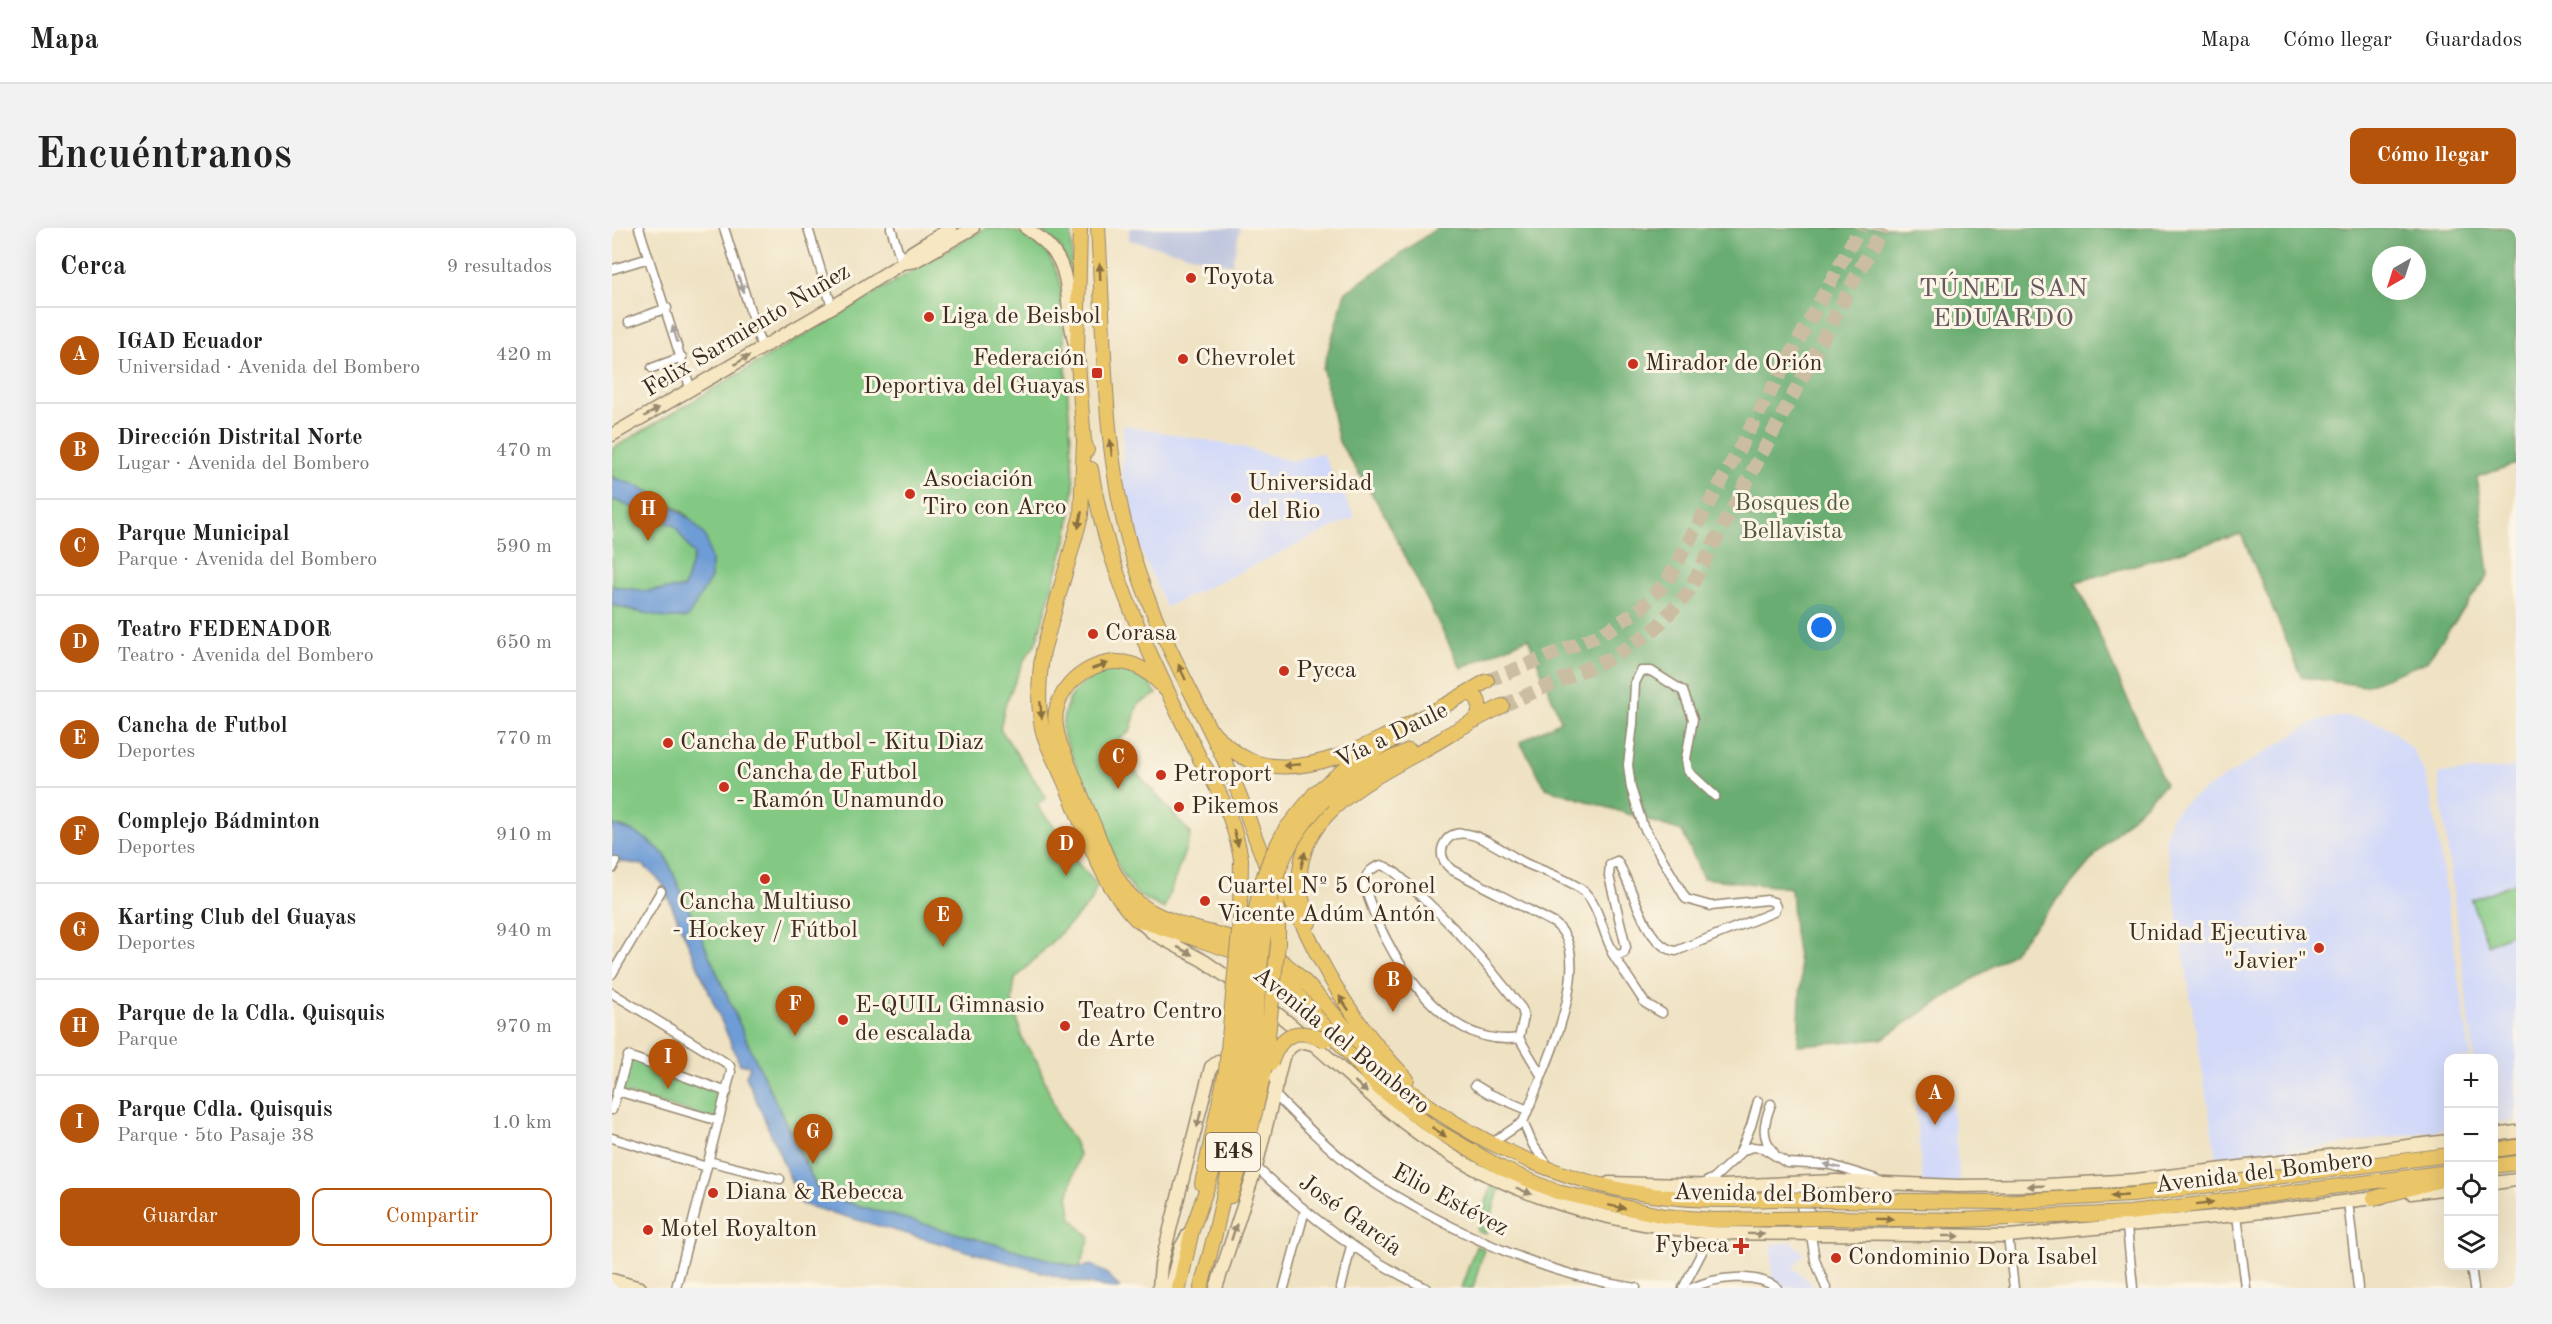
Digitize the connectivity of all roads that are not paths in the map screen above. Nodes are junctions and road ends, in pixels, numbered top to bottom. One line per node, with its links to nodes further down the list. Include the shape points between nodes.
1 (639, 228): 10 (street)
2 (724, 228): 16 (street, one-way to 16)
3 (808, 228): 13 (street)
4 (891, 228): 11 (street)
5 (951, 228): 11 (main road, Felix Sarmiento Nuñez, via 912,252)
6 (973, 228): 11 (main road, Felix Sarmiento Nuñez, via 915,261)
7 (1026, 228): 17 (main road, via 1055,252 1067,276 1070,327)
8 (1078, 228): 17 (main road)
9 (1098, 228): 29 (main road, one-way to 9, via 1142,581 1114,477 1105,393)
10 (649, 258): 12 (street); 14 (street)
11 (902, 263): 13 (main road, Felix Sarmiento Nuñez)
12 (613, 269)
13 (832, 307): 16 (main road, Felix Sarmiento Nuñez)
14 (667, 308): 15 (street); 18 (street, one-way to 14)
15 (629, 322)
16 (762, 348): 20 (main road, Felix Sarmiento Nuñez, one-way to 16)
17 (1077, 350): 22 (main road)
18 (682, 357): 19 (street); 20 (street)
19 (652, 368)
20 (691, 390): 21 (main road, Felix Sarmiento Nuñez, one-way to 20)
21 (612, 435)
22 (1084, 441): 24 (main road, Vía a Daule, via 1117,578); 35 (main road, Avenida del Bombero, one-way to 35, via 1081,516 1040,671 1042,730 1106,879)
23 (1487, 681): 25 (main road, Vía a Daule / E48)
24 (1168, 692): 43 (main road, Vía a Daule, one-way to 43, bridge, via 1228,814 1241,859 1240,920); 53 (main road, one-way to 24, via 1382,1068 1272,953 1156,914 1134,899 1118,880 1060,744 1056,711 1064,693 1078,677 1111,662 1141,668)
25 (1464, 694): 26 (main road, Vía a Daule / E48); 28 (main road, via 1479,700)
26 (1443, 706): 29 (main road, one-way to 29, via 1338,756 1286,766 1246,759); 31 (main road, Vía a Daule / E48, via 1350,765)
27 (1502, 706): 28 (main road, Vía a Daule / E48)
28 (1476, 720): 30 (main road, Vía a Daule / E48)
29 (1207, 725): 33 (main road)
30 (1454, 732): 31 (main road, Vía a Daule / E48, via 1370,767); 37 (main road, one-way to 30, via 1300,888 1302,863 1311,838 1330,812 1356,789)
31 (1320, 796): 43 (main road, Vía a Daule / E48, bridge, via 1293,839 1271,889)
32 (1714, 796): 36 (street, via 1688,771 1686,759 1693,719 1683,691 1652,670 1641,671 1635,683 1628,765 1637,812 1649,838 1689,901 1711,906 1767,900 1774,902 1776,908 1671,950 1654,937 1615,860 1610,864 1610,876 1626,947 1622,954)
33 (1247, 813): 37 (main road, via 1261,834); 43 (main road, Vía a Daule, bridge, via 1270,873 1278,909 1278,944)
34 (661, 891): 38 (street)
35 (1136, 919): 42 (main road, Avenida del Bombero, one-way to 42, via 1154,934 1220,972); 46 (main road, Avenida del Bombero, via 1248,956 1269,967)
36 (1612, 952): 40 (street, via 1645,1003); 44 (street, via 1594,903 1578,887 1479,837 1456,835 1445,843 1443,860 1455,872 1554,923 1569,944 1572,967 1563,1015)
37 (1318, 957): 53 (main road, one-way to 37, via 1357,1021)
38 (612, 974)
39 (613, 995): 49 (street, via 730,1066)
40 (1662, 1013)
41 (1519, 1038): 41 (street, via 1522,1010 1473,947 1392,870 1382,866 1367,874 1364,879 1368,896 1393,953 1419,991 1469,1028 1497,1040); 44 (street)
42 (1321, 1044): 43 (main road, bridge, via 1309,1034 1290,1035); 46 (main road); 47 (main road, Vía a Daule, via 1305,1041 1289,1047); 88 (main road, Avenida del Bombero, one-way to 88, via 1387,1110 1425,1139 1498,1180 1553,1203 1610,1219)
43 (1249, 1071): 47 (main road); 87 (main road, Vía a Daule / E48, via 1202,1178 1201,1201); 89 (main road, Vía a Daule / E48)
44 (1541, 1075): 54 (street)
45 (1475, 1084): 54 (street)
46 (1379, 1088): 72 (main road, Avenida del Bombero, one-way to 72, bridge, via 1465,1149 1502,1168 1557,1192 1664,1216 1715,1220 1982,1220 2130,1213)
47 (1271, 1089): 70 (main road, Vía a Daule); 89 (main road, Vía a Daule); 97 (main road, one-way to 97, via 1272,1072 1261,1067 1218,1062 1211,1067 1161,1265); 105 (street, Elio Estévez, via 1353,1168 1460,1232 1544,1268)
48 (617, 1091): 49 (street, via 628,1056); 52 (street); 55 (street)
49 (727, 1092): 55 (street)
50 (1758, 1101): 64 (street, via 1749,1134)
51 (1771, 1104): 65 (street, via 1763,1129)
52 (612, 1110)
53 (1438, 1110): 61 (main road, Avenida del Bombero)
54 (1528, 1110): 56 (street)
55 (718, 1121): 68 (street)
56 (1523, 1122): 61 (street); 71 (street)
57 (2516, 1132): 58 (main road)
58 (2498, 1134)
59 (612, 1138): 68 (street)
60 (2444, 1142): 77 (main road, Avenida del Bombero, one-way to 77, via 2136,1180 2001,1187)
61 (1492, 1143): 71 (main road, Avenida del Bombero)
62 (2516, 1147): 63 (main road)
63 (2498, 1149)
64 (1738, 1155): 65 (street, via 1752,1147); 80 (street, via 1714,1178)
65 (1776, 1156): 77 (street, one-way to 65, via 1831,1165 1794,1164)
66 (2444, 1156): 79 (main road, Avenida del Bombero, one-way to 79, bridge, via 2132,1195 1998,1202 1721,1201 1650,1195)
67 (2516, 1163): 69 (main road)
68 (708, 1164): 73 (street); 96 (street)
69 (2498, 1165)
70 (1256, 1167): 84 (street, José García); 101 (main road, Vía a Daule, one-way to 70)
71 (1549, 1167): 79 (main road, Avenida del Bombero)
72 (2444, 1173)
73 (780, 1179)
74 (2444, 1179): 82 (main road)
75 (2516, 1180): 78 (main road)
76 (1800, 1182): 77 (main road, Avenida del Bombero); 80 (main road, Avenida del Bombero); 90 (street, via 1806,1229)
77 (1888, 1182)
78 (2498, 1182)
79 (1595, 1183): 80 (main road, Avenida del Bombero)
80 (1699, 1185)
81 (2444, 1189): 82 (main road, Avenida del Bombero)
82 (2374, 1198): 83 (main road, Avenida del Bombero)
83 (2348, 1201): 85 (main road, Avenida del Bombero); 113 (street)
84 (1305, 1210): 92 (street, José García); 102 (street)
85 (2237, 1215): 86 (main road, Avenida del Bombero); 112 (street)
86 (2127, 1227): 91 (main road, Avenida del Bombero); 111 (street)
87 (1192, 1230): 98 (main road, Vía a Daule, via 1181,1247); 99 (main road, Vía a Daule / E48)
88 (1712, 1233): 90 (main road, Avenida del Bombero, one-way to 90); 106 (street)
89 (1215, 1234): 100 (main road, Vía a Daule / E48)
90 (1811, 1235): 91 (main road, Avenida del Bombero, one-way to 91); 109 (street)
91 (2008, 1236): 110 (street)
92 (1351, 1246): 103 (street); 104 (street, José García)
93 (2472, 1270): 114 (street)
94 (612, 1280): 95 (main road)
95 (640, 1288)
96 (676, 1288)
97 (1159, 1288)
98 (1170, 1288)
99 (1179, 1288)
100 (1201, 1288)
101 (1216, 1288)
102 (1284, 1288)
103 (1341, 1288)
104 (1426, 1288)
105 (1636, 1288)
106 (1683, 1288)
107 (1692, 1288): 108 (street, via 1726,1278 1763,1281)
108 (1777, 1288)
109 (1826, 1288)
110 (2014, 1288)
111 (2133, 1288)
112 (2246, 1288)
113 (2358, 1288)
114 (2474, 1288)

